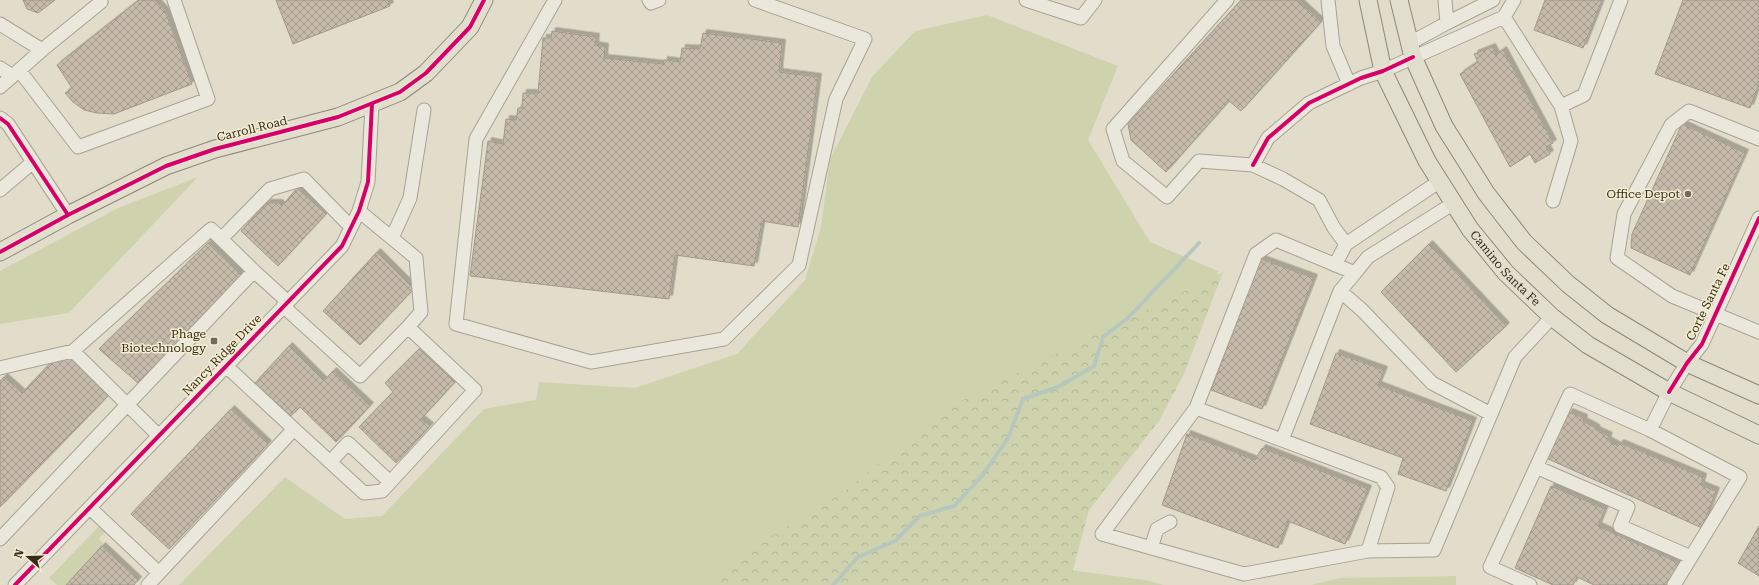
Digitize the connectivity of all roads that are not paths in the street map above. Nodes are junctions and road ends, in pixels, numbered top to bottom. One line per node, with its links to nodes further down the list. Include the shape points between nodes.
1 (174, 0): 23 (street, via 208,99 78,147)
2 (484, 0): 26 (main road, Carroll Road, via 470,28 426,72 400,92)
3 (555, 0): 4 (street, via 476,139 456,324 592,362 724,339 799,264 836,99 865,39)
4 (755, 0)
5 (1026, 0): 6 (street, via 1081,18)
6 (1096, 0)
7 (1227, 0): 32 (street, via 1113,130 1123,161 1167,197 1199,161)
8 (1328, 0): 24 (street, via 1333,46)
9 (1368, 0): 22 (main road, Camino Santa Fe)
10 (1399, 0): 20 (main road)
11 (1445, 0): 17 (street)
12 (1493, 0): 17 (street)
13 (1514, 0): 16 (street)
14 (1621, 0): 27 (street, via 1584,95)
15 (102, 1): 19 (street)
16 (1504, 17): 20 (street); 27 (street)
17 (1447, 23): 20 (street)
18 (0, 24): 19 (street)
19 (42, 50): 23 (street)
20 (1412, 50): 22 (street); 55 (main road, via 1444,126 1486,193 1524,242 1568,284 1607,315)
21 (0, 68): 23 (street)
22 (1383, 71): 24 (street); 33 (main road, Camino Santa Fe, via 1427,161)
23 (16, 73): 25 (street)
24 (1349, 84): 32 (street, via 1309,103 1268,138)
25 (0, 87)
26 (372, 104): 37 (street, Nancy Ridge Drive, via 368,182); 38 (main road, Carroll Road, via 338,117 214,149 166,166)
27 (1561, 106): 35 (street, via 1571,141)
28 (424, 110): 41 (street, via 410,198)
29 (0, 118): 31 (street, via 8,124)
30 (1759, 139): 50 (street, via 1689,111 1671,125 1624,214 1617,258 1672,296)
31 (33, 162): 34 (street); 38 (street)
32 (1253, 165): 43 (street, via 1319,200)
33 (1440, 181): 36 (main road, Camino Santa Fe); 43 (street)
34 (0, 190)
35 (1553, 201)
36 (1454, 203): 47 (street, via 1368,256); 51 (main road, Camino Santa Fe, via 1470,229 1506,273)
37 (359, 211): 40 (street, Nancy Ridge Drive); 41 (street)
38 (68, 215): 44 (main road, Carroll Road)
39 (1759, 218): 50 (street, Corte Santa Fe)
40 (351, 227): 42 (street, via 304,179 270,189); 49 (street, Nancy Ridge Drive, via 342,246)
41 (392, 238): 52 (street, via 416,258 421,312)
42 (221, 239): 46 (street); 54 (street, via 211,229)
43 (1346, 244): 45 (street)
44 (0, 252)
45 (1335, 264): 47 (street); 61 (street, via 1276,240 1256,254)
46 (254, 271): 49 (street); 60 (street)
47 (1355, 273): 48 (street)
48 (1340, 291): 62 (street, via 1362,310 1432,383); 67 (street)
49 (286, 304): 52 (street, via 360,376); 56 (street, Nancy Ridge Drive)
50 (1715, 314): 53 (street); 55 (street, Corte Santa Fe, via 1702,344)
51 (1552, 317): 58 (main road, Camino Santa Fe, via 1588,345); 62 (street, via 1515,357)
52 (408, 327): 70 (street, via 475,390)
53 (1759, 332)
54 (73, 351): 57 (street); 60 (street)
55 (1687, 363): 58 (street, Corte Santa Fe); 59 (main road)
56 (226, 366): 63 (street); 66 (street, Nancy Ridge Drive)
57 (0, 368)
58 (1670, 392): 64 (street, Corte Santa Fe); 65 (main road, Camino Santa Fe)
59 (1759, 395)
60 (127, 404): 66 (street); 73 (street)
61 (1196, 408): 67 (street); 74 (street, via 1102,534)
62 (1491, 414): 75 (street, via 1434,550)
63 (294, 430): 68 (street); 77 (street)
64 (1650, 430): 69 (street, via 1570,394); 76 (street, via 1740,477)
65 (1759, 435)
66 (159, 436): 71 (street, Nancy Ridge Drive)
67 (1282, 440): 75 (street, via 1381,477 1388,487)
68 (330, 462): 70 (street, via 364,493 382,491); 70 (street, via 348,443)
69 (1536, 467): 76 (street, via 1628,507 1620,526); 80 (street, via 1490,567)
70 (390, 482)
71 (90, 508): 77 (street); 78 (street, Nancy Ridge Drive)
72 (1170, 522): 74 (street, via 1158,529)
73 (0, 539)
74 (1151, 548): 75 (street, via 1244,574)
75 (1368, 551)
76 (1691, 557): 81 (street)
77 (159, 574): 79 (street)
78 (16, 585)
79 (148, 585)
80 (1530, 585)
81 (1674, 585)

